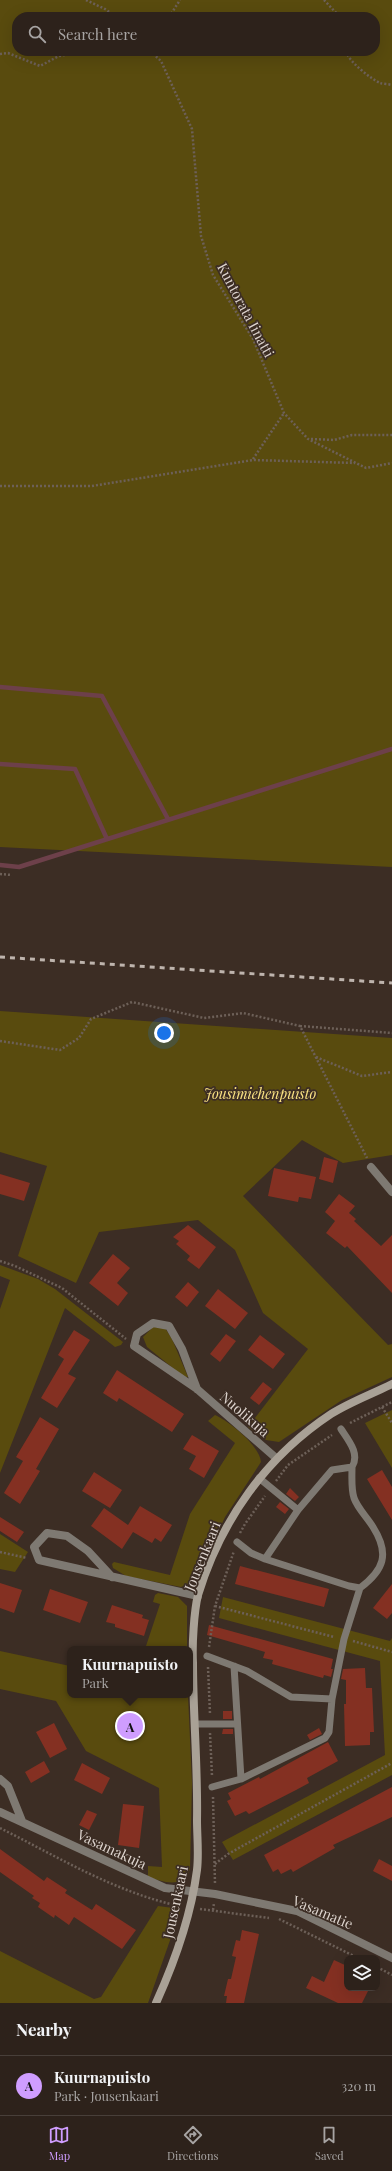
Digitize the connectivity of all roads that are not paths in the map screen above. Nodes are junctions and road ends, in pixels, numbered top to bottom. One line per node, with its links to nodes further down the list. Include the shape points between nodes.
1 (371, 1167): 2 (street)
2 (392, 1192)
3 (392, 1384): 6 (street, Jousenkaari, via 332,1413 290,1444)
4 (197, 1389): 4 (street, Nuolikuja, via 182,1349 169,1326 153,1323 137,1334 134,1346); 6 (street, Nuolikuja)
5 (341, 1429): 7 (lane, via 355,1453)
6 (276, 1458): 8 (street, Jousenkaari)
7 (352, 1467): 9 (lane, via 332,1470); 13 (lane, via 354,1498 373,1528 383,1554 381,1568)
8 (259, 1478): 9 (lane); 14 (street, Jousenkaari, via 240,1503 220,1540)
9 (298, 1510): 11 (lane)
10 (237, 1542): 11 (lane, via 251,1553)
11 (265, 1559): 13 (lane)
12 (112, 1577): 12 (street, via 88,1551 67,1536 47,1533 34,1547 39,1560); 14 (street)
13 (360, 1588): 17 (lane, via 344,1639)
14 (198, 1596): 18 (street, Jousenkaari, via 193,1663)
15 (207, 1656): 16 (lane)
16 (234, 1666): 17 (lane, via 292,1697); 19 (lane)
17 (332, 1699): 21 (lane, via 329,1732 325,1738)
18 (196, 1724): 19 (lane); 25 (street, Jousenkaari, via 197,1860)
19 (237, 1724): 21 (lane)
20 (0, 1779): 24 (street, via 8,1786)
21 (241, 1779): 22 (lane)
22 (212, 1787)
23 (0, 1812): 24 (street, Vasamakuja)
24 (22, 1821): 25 (street, Vasamakuja, via 165,1888)
25 (194, 1892): 26 (street, Vasamatie, via 297,1911); 27 (street, Jousenkaari, via 174,1964)
26 (392, 1958)
27 (156, 2003)

